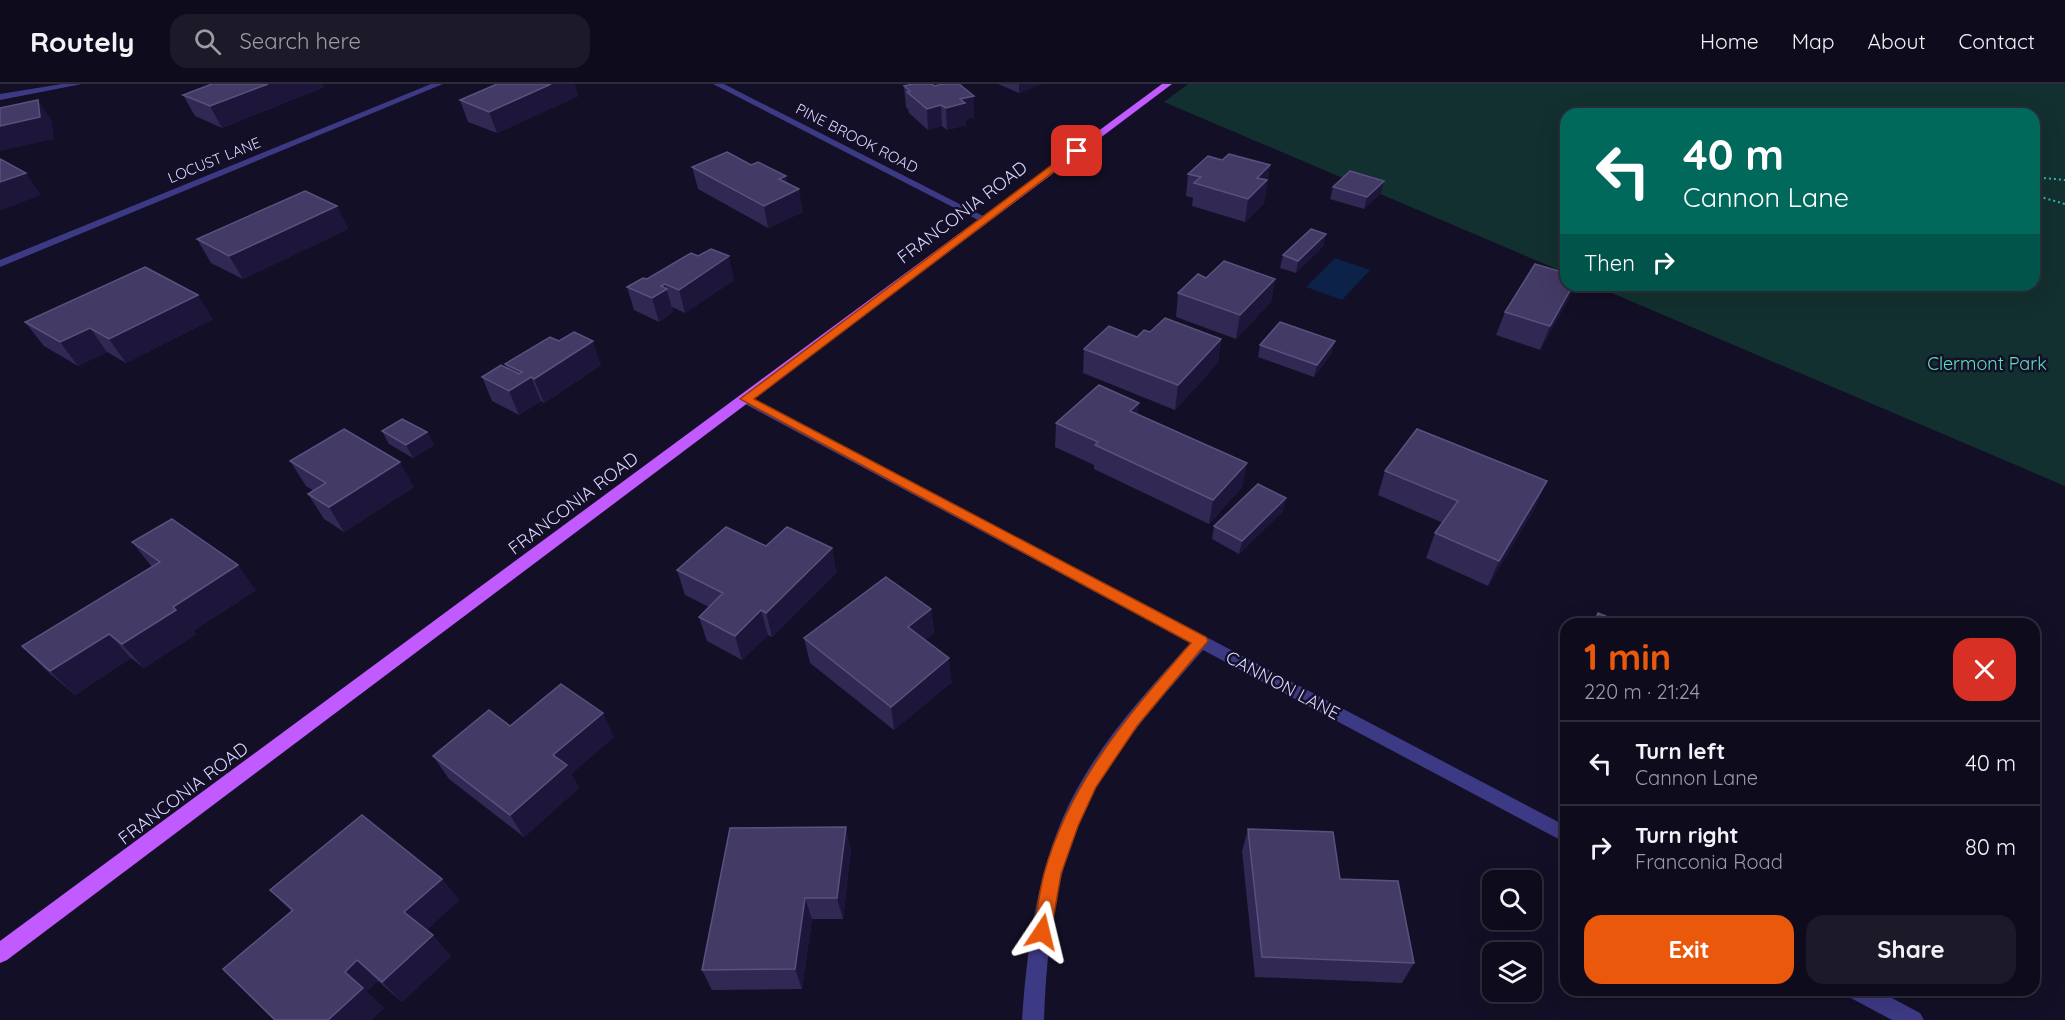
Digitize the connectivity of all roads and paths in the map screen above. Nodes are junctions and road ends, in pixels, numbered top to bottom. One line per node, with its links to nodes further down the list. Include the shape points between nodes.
1 (78, 84): 5 (street)
2 (439, 84): 11 (street, LOCUST LANE)
3 (717, 84): 10 (street, PINE BROOK ROAD)
4 (1168, 84): 10 (main road, FRANCONIA ROAD)
5 (0, 97)
6 (2040, 178): 7 (path)
7 (2065, 180)
8 (2040, 197): 9 (path)
9 (2065, 204)
10 (984, 219): 12 (main road, FRANCONIA ROAD)
11 (0, 264)
12 (746, 399): 13 (street, CANNON LANE); 15 (main road, FRANCONIA ROAD)
13 (1201, 641): 14 (street, CANNON LANE); 17 (street, via 1132,722 1090,782 1069,825 1053,874 1035,971)
14 (1560, 833)
15 (0, 953)
16 (1867, 996): 18 (street)
17 (1033, 1020)
18 (1913, 1020)

